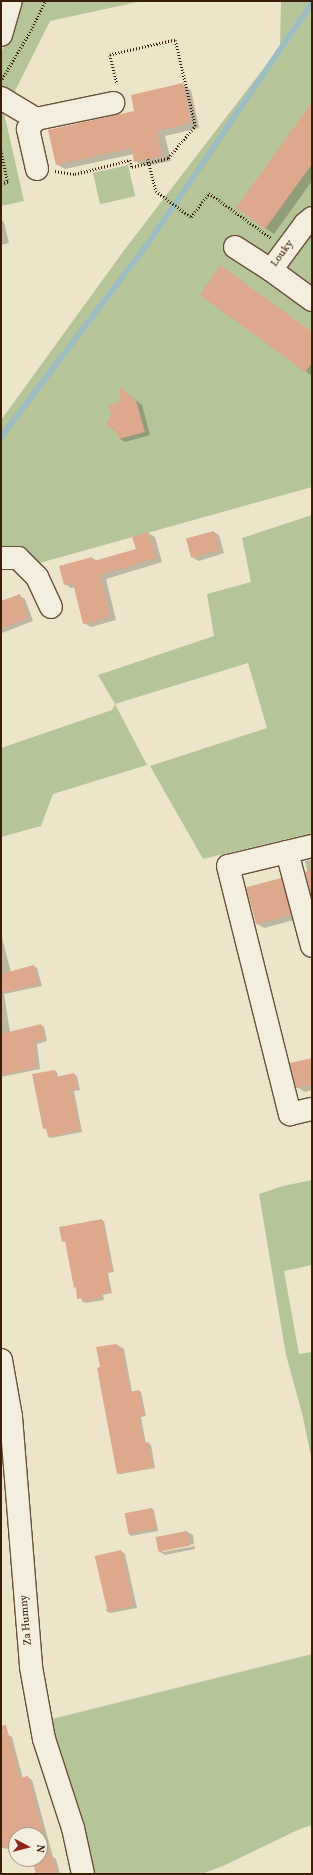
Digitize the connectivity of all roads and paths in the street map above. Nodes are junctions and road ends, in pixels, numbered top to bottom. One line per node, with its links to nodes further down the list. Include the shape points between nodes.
1 (11, 1): 3 (street)
2 (45, 1): 4 (path)
3 (1, 35)
4 (1, 80)
5 (116, 96): 7 (street); 10 (path, via 110,55 175,40 195,126 168,158 132,167 130,160 75,174)
6 (1, 98): 7 (street)
7 (36, 119): 10 (street, via 28,129)
8 (1, 150): 11 (path, via 8,182)
9 (148, 159): 13 (path, via 156,191 191,217 209,193)
10 (44, 170)
11 (1, 184)
12 (312, 218): 15 (street, Louky)
13 (272, 238)
14 (235, 246): 15 (street)
15 (271, 270): 16 (street, Louky)
16 (312, 300)
17 (1, 558): 18 (street, via 18,558 23,562 37,576)
18 (51, 607)
19 (312, 846): 20 (street)
20 (287, 852): 21 (street); 22 (street, via 228,866 290,1114)
21 (312, 946)
22 (312, 1109)
23 (1, 1360): 24 (street, Za Humny, via 11,1417 31,1667 44,1739 73,1828)
24 (83, 1874)

